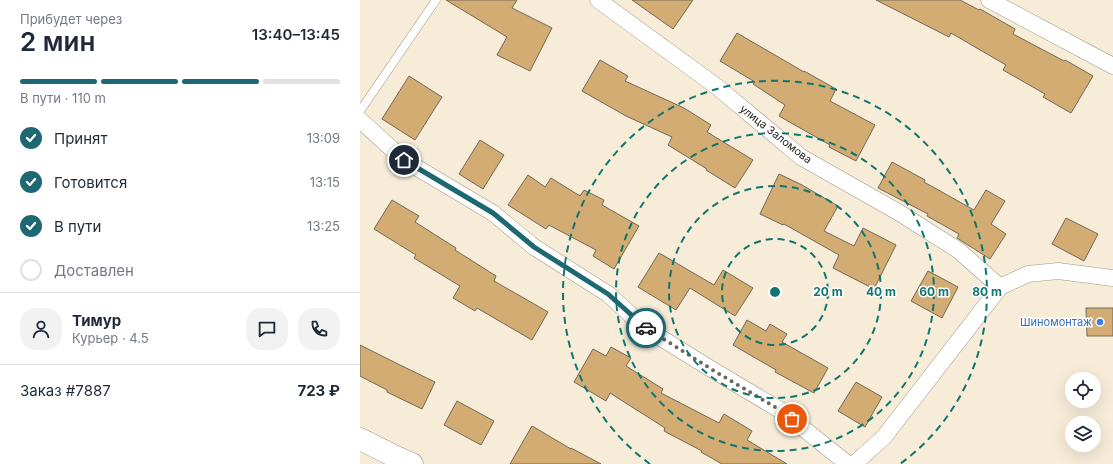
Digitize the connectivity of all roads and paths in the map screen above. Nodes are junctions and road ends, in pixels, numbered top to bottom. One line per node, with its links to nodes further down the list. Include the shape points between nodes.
1 (436, 0): 5 (lane)
2 (598, 0): 8 (street, улица Заломова, via 716,86 802,157 958,250)
3 (989, 0): 4 (street)
4 (1113, 66)
5 (360, 111)
6 (360, 120): 11 (street, via 404,160 493,213 534,247 608,294 645,328 780,410)
7 (1113, 278): 8 (street, via 1058,271 1028,274)
8 (1000, 287): 12 (street, via 884,437)
9 (360, 439): 10 (main road)
10 (412, 464)
11 (848, 464)
12 (854, 464)

